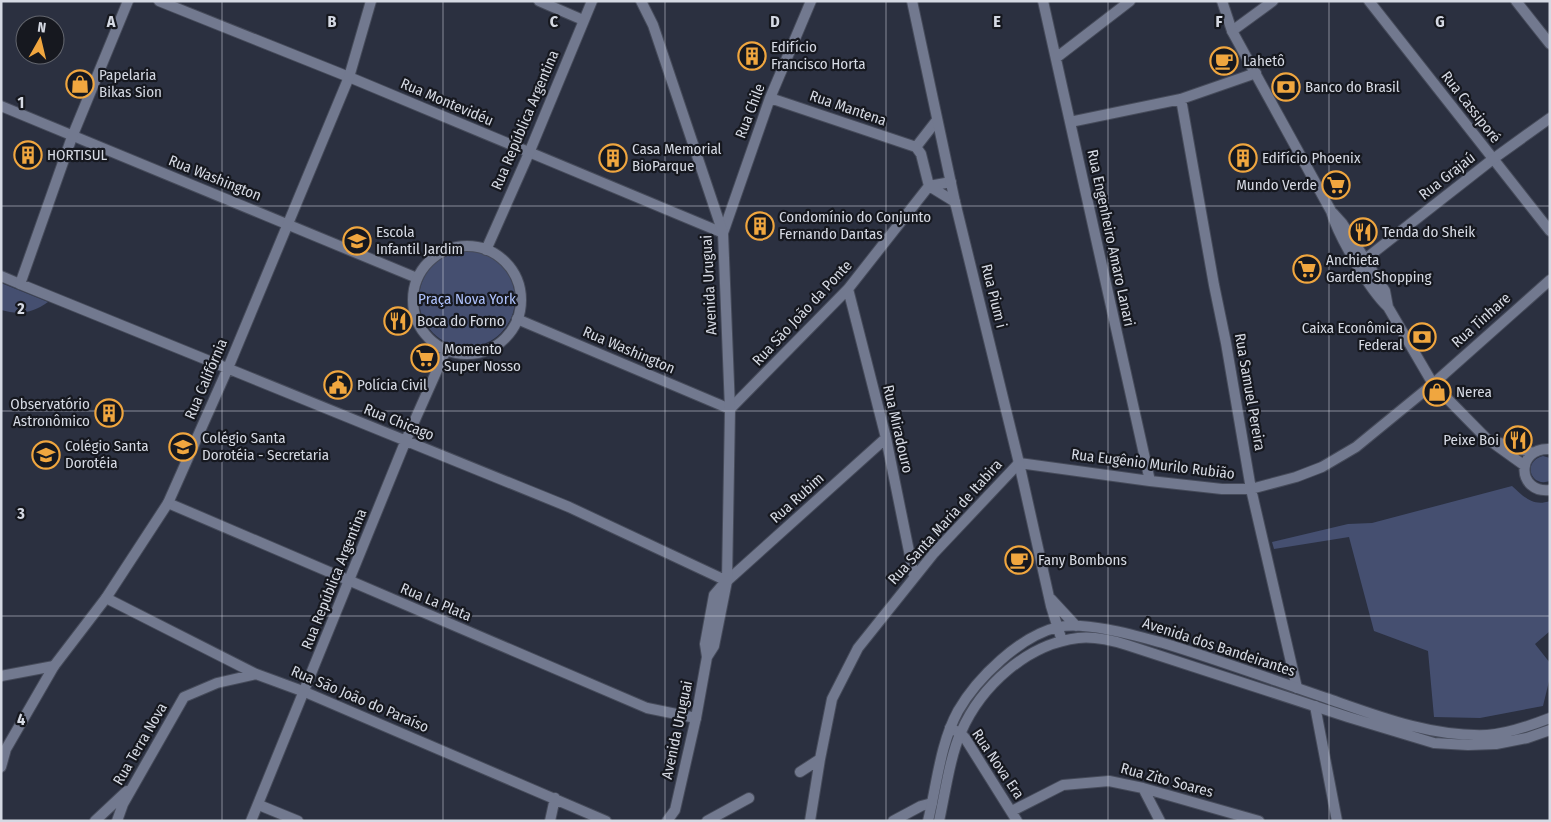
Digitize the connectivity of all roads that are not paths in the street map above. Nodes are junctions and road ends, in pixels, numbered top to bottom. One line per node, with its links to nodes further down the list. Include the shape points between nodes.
1 (128, 1): 27 (street)
2 (159, 1): 20 (street, Rua Montevidéu)
3 (371, 1): 20 (street, Rua Califórnia)
4 (539, 1): 15 (street)
5 (592, 1): 15 (street, Rua República Argentina)
6 (641, 1): 37 (street, Avenida Uruguai, via 653,25)
7 (811, 1): 21 (street, Rua Chile)
8 (912, 1): 25 (street, Rua Pium i)
9 (1043, 1): 18 (street, Rua Engenheiro Amaro Lanari)
10 (1130, 1): 18 (street)
11 (1222, 1): 16 (street)
12 (1273, 1): 16 (street)
13 (1369, 1): 30 (street, Rua Cassiporé)
14 (1516, 1): 17 (street)
15 (584, 20): 29 (street, Rua República Argentina)
16 (1232, 31): 19 (street)
17 (1550, 44)
18 (1056, 58): 26 (street, Rua Engenheiro Amaro Lanari)
19 (1256, 73): 22 (street); 34 (street)
20 (349, 78): 29 (street, Rua Montevidéu); 35 (street, Rua Califórnia)
21 (770, 98): 28 (street, Rua Mantena); 37 (street, Rua Chile)
22 (1181, 99): 26 (street); 59 (street, Rua Samuel Pereira)
23 (1, 106): 27 (street, Rua Washington)
24 (1550, 118): 30 (street, Rua Grajaú)
25 (938, 120): 28 (street); 31 (street, Rua Pium i)
26 (1070, 122): 58 (street, Rua Engenheiro Amaro Lanari)
27 (72, 137): 35 (street, Rua Washington); 43 (street)
28 (916, 147): 32 (street, via 921,154)
29 (529, 153): 37 (street, Rua Montevidéu); 38 (street, Rua República Argentina)
30 (1493, 159): 36 (street, Rua Cassiporé); 39 (street, Rua Grajaú)
31 (951, 182): 32 (street); 33 (street, Rua Pium i)
32 (929, 186): 33 (street); 44 (street, Rua São João da Ponte)
33 (955, 202): 56 (street, Rua Pium i)
34 (1331, 211): 39 (street); 45 (street, via 1335,226 1378,297)
35 (287, 224): 41 (street, Rua Washington); 48 (street, Rua Califórnia)
36 (1550, 231)
37 (722, 233): 50 (street, Avenida Uruguai)
38 (486, 250): 41 (street, via 470,245 454,247 439,254); 46 (street, via 498,256 516,277 521,289)
39 (1364, 260): 45 (street, via 1385,291)
40 (1, 276): 43 (street, Rua Chicago)
41 (417, 278): 47 (street, via 413,307 416,321 424,334)
42 (1550, 280): 49 (street, Rua Tinhare)
43 (20, 284): 48 (street, Rua Chicago)
44 (848, 290): 50 (street, Rua São João da Ponte); 51 (street, Rua Miradouro)
45 (1388, 307): 49 (street)
46 (517, 319): 47 (street, via 509,333 488,349 460,353); 50 (street, Rua Washington)
47 (446, 350): 53 (street, Rua República Argentina)
48 (228, 368): 53 (street, Rua Chicago); 61 (street, Rua Califórnia)
49 (1433, 384): 52 (street); 59 (street, Rua Eugênio Murilo Rubião, via 1356,447 1331,462 1296,477)
50 (730, 409): 64 (street, Avenida Uruguai)
51 (886, 438): 62 (street, Rua Miradouro); 64 (street, Rua Rubim)
52 (1486, 438): 55 (street); 57 (street)
53 (406, 440): 63 (street, Rua República Argentina); 64 (street, Rua Chicago, via 569,507)
54 (1550, 449): 55 (street)
55 (1533, 453): 57 (street)
56 (1019, 463): 58 (street, Rua Eugênio Murilo Rubião); 62 (street, Rua Santa Maria de Itabira); 66 (street, Rua Pium i)
57 (1524, 466): 60 (street, via 1530,484 1541,490)
58 (1150, 481): 59 (street, Rua Eugênio Murilo Rubião)
59 (1252, 489): 73 (street, Rua Samuel Pereira)
60 (1550, 490)
61 (168, 502): 63 (street, Rua La Plata); 65 (street, Rua Califórnia)
62 (914, 576): 82 (street, Rua Santa Maria de Itabira, via 858,648 832,699)
63 (349, 580): 74 (street, Rua República Argentina); 76 (street, Rua La Plata, via 647,708)
64 (727, 581): 76 (street, Avenida Uruguai, via 714,595)
65 (106, 598): 70 (street, Rua Califórnia); 71 (street, Rua São João do Paraíso)
66 (1050, 598): 67 (street); 68 (street, Rua Pium i)
67 (1076, 626): 68 (street, Avenida dos Bandeirantes); 73 (street, Avenida dos Bandeirantes, via 1138,636)
68 (1058, 627): 69 (street, Rua Pium i); 79 (street, Avenida dos Bandeirantes, via 1004,656 978,684)
69 (1062, 641): 75 (street, Avenida dos Bandeirantes, via 1077,638 1110,640); 81 (street, Avenida dos Bandeirantes, via 1005,672 978,702)
70 (54, 666): 72 (street); 83 (street, Rua Califórnia, via 6,749)
71 (256, 674): 74 (street, Rua São João do Paraíso); 85 (street, Rua Terra Nova, via 217,683 184,697)
72 (1, 676)
73 (1297, 688): 78 (street, Avenida dos Bandeirantes, via 1388,720 1427,729 1490,735)
74 (305, 692): 87 (street, Rua São João do Paraíso); 90 (street, Rua República Argentina)
75 (1315, 706): 80 (street, Avenida dos Bandeirantes, via 1449,745 1512,742); 108 (street)
76 (696, 718): 91 (street, Avenida Uruguai)
77 (1550, 718): 78 (street, Avenida dos Bandeirantes)
78 (1536, 724): 80 (street)
79 (950, 728): 81 (street, Rua Nova Era); 89 (street, Avenida dos Bandeirantes)
80 (1550, 730)
81 (960, 733): 92 (street, Rua Nova Era); 105 (street, Avenida dos Bandeirantes)
82 (820, 759): 84 (street); 102 (street, Rua Santa Maria de Itabira)
83 (1, 767)
84 (800, 772)
85 (135, 783): 93 (street); 94 (street, Rua Terra Nova)
86 (1143, 788): 92 (street, Rua Zito Soares, via 1109,781 1063,785); 106 (street); 107 (street, Rua Zito Soares)
87 (555, 798): 97 (street); 98 (street, Rua São João do Paraíso)
88 (749, 798): 101 (street)
89 (932, 803): 103 (street); 104 (street, Avenida dos Bandeirantes); 105 (street, via 937,809)
90 (258, 805): 95 (street, Rua República Argentina); 96 (street)
91 (676, 810): 99 (street, Avenida Uruguai); 100 (street, Avenida Uruguai)
92 (1014, 816)
93 (95, 821)
94 (117, 821)
95 (252, 821)
96 (298, 821)
97 (550, 821)
98 (606, 821)
99 (667, 821)
100 (678, 821)
101 (708, 821)
102 (810, 821)
103 (892, 821)
104 (928, 821)
105 (938, 821)
106 (1160, 821)
107 (1259, 821)
108 (1337, 821)

